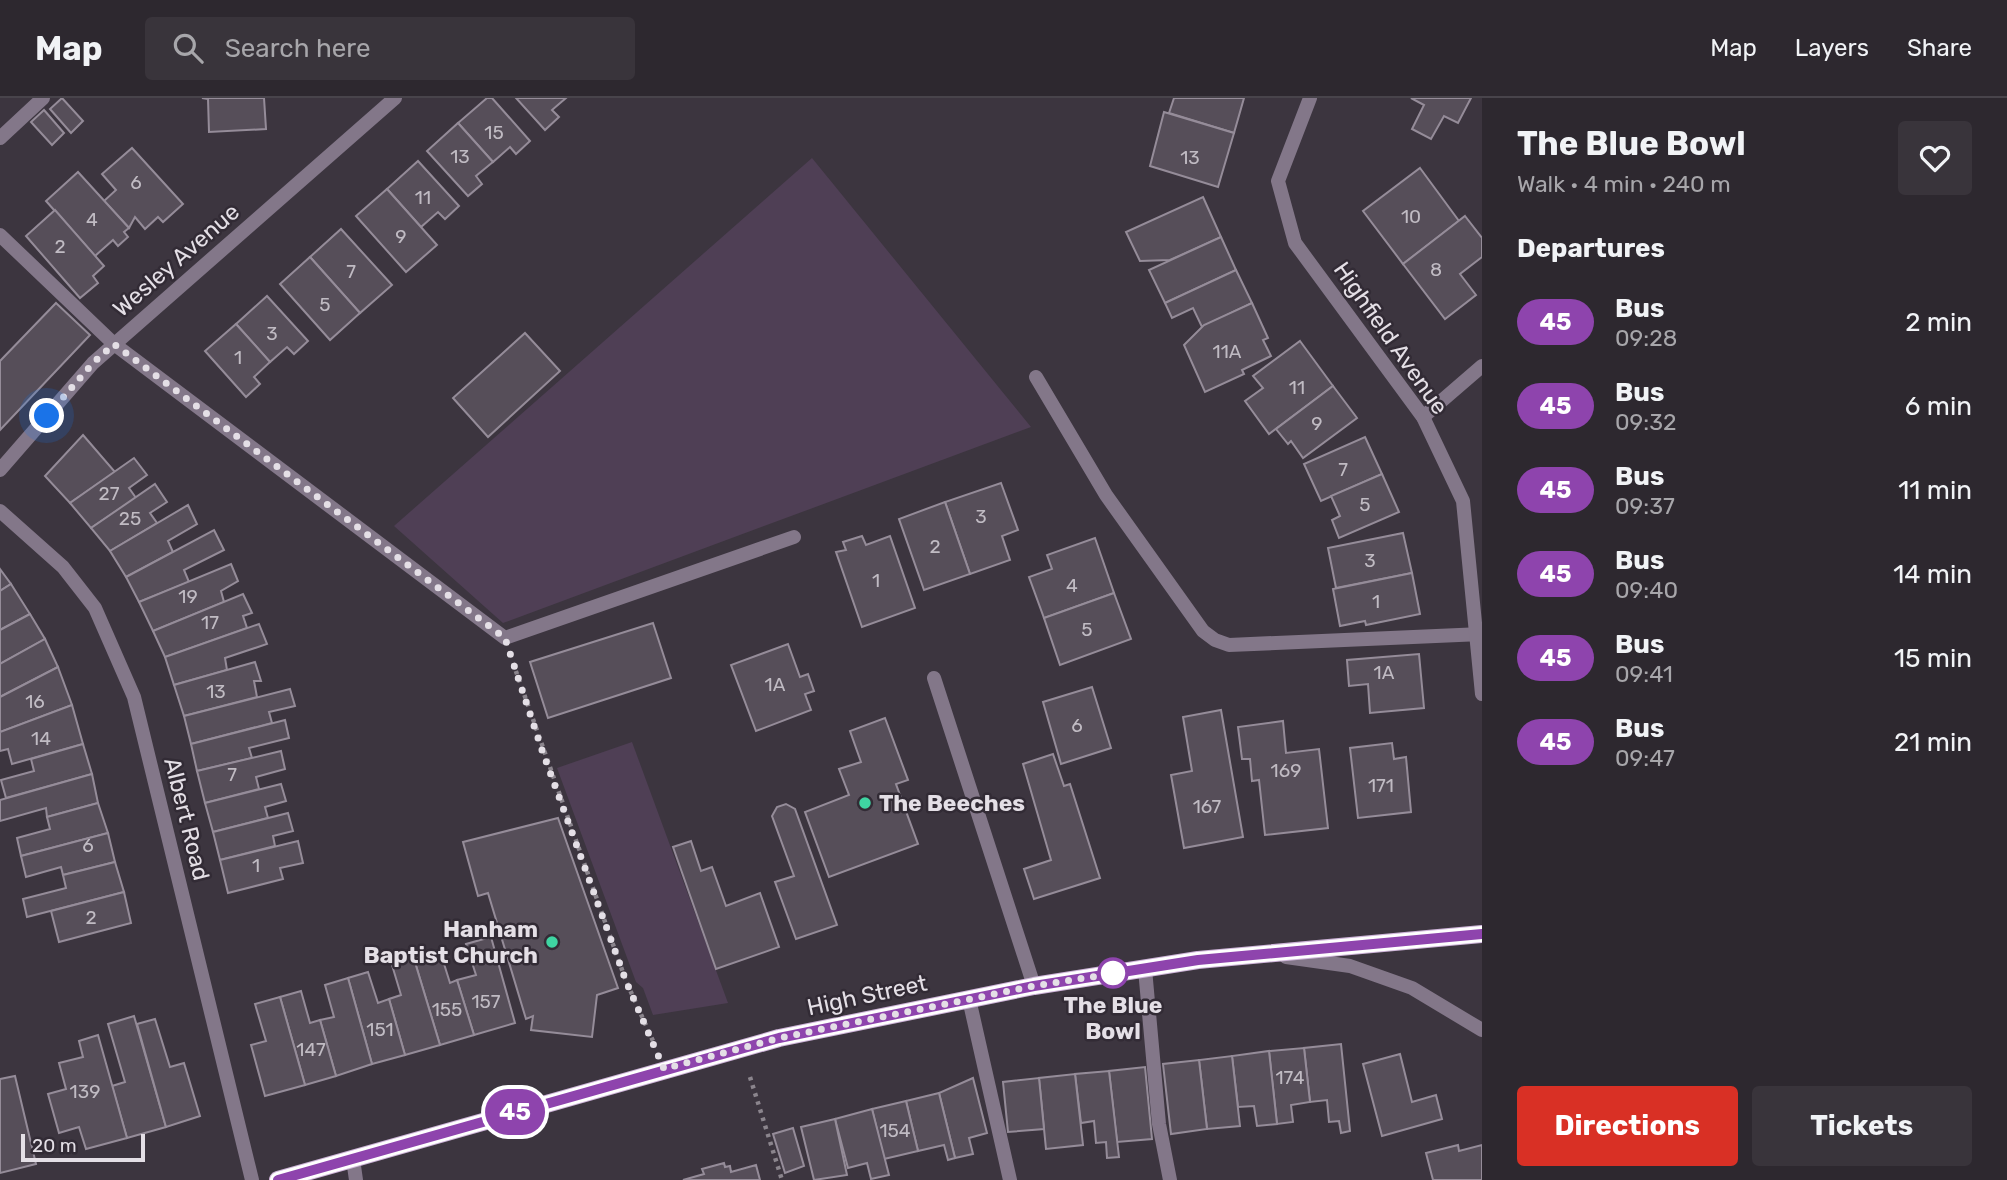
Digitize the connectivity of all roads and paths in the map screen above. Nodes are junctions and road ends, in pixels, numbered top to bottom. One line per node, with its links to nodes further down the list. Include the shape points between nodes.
1 (43, 98): 4 (street)
2 (395, 98): 6 (street, Wesley Avenue)
3 (1310, 98): 9 (street, Highfield Avenue, via 1278,181 1295,243)
4 (0, 138)
5 (0, 235): 6 (street)
6 (114, 344): 10 (street, Wesley Avenue); 14 (street)
7 (1482, 366): 9 (street)
8 (1036, 377): 13 (street, via 1106,495 1203,631 1215,640 1229,645)
9 (1423, 417): 13 (street, Highfield Avenue, via 1463,501)
10 (0, 470)
11 (0, 511): 26 (street, Albert Road, via 63,567 95,608 134,698)
12 (794, 537): 14 (street)
13 (1479, 635): 16 (street, Highfield Avenue)
14 (505, 638): 24 (path, via 626,981)
15 (934, 678): 20 (street)
16 (1482, 694)
17 (1482, 934): 18 (main road, High Street)
18 (1265, 954): 19 (main road, High Street); 22 (street, via 1362,970 1412,988)
19 (1145, 969): 20 (main road, High Street); 31 (street, via 1159,1124)
20 (1034, 986): 21 (main road, High Street)
21 (969, 999): 23 (main road, High Street, via 779,1038); 30 (street)
22 (1482, 1030)
23 (742, 1050): 24 (main road, High Street); 29 (path)
24 (664, 1069): 25 (main road, High Street)
25 (353, 1159): 27 (main road, High Street); 28 (street)
26 (251, 1180)
27 (278, 1180)
28 (356, 1180)
29 (782, 1180)
30 (1010, 1180)
31 (1170, 1180)

